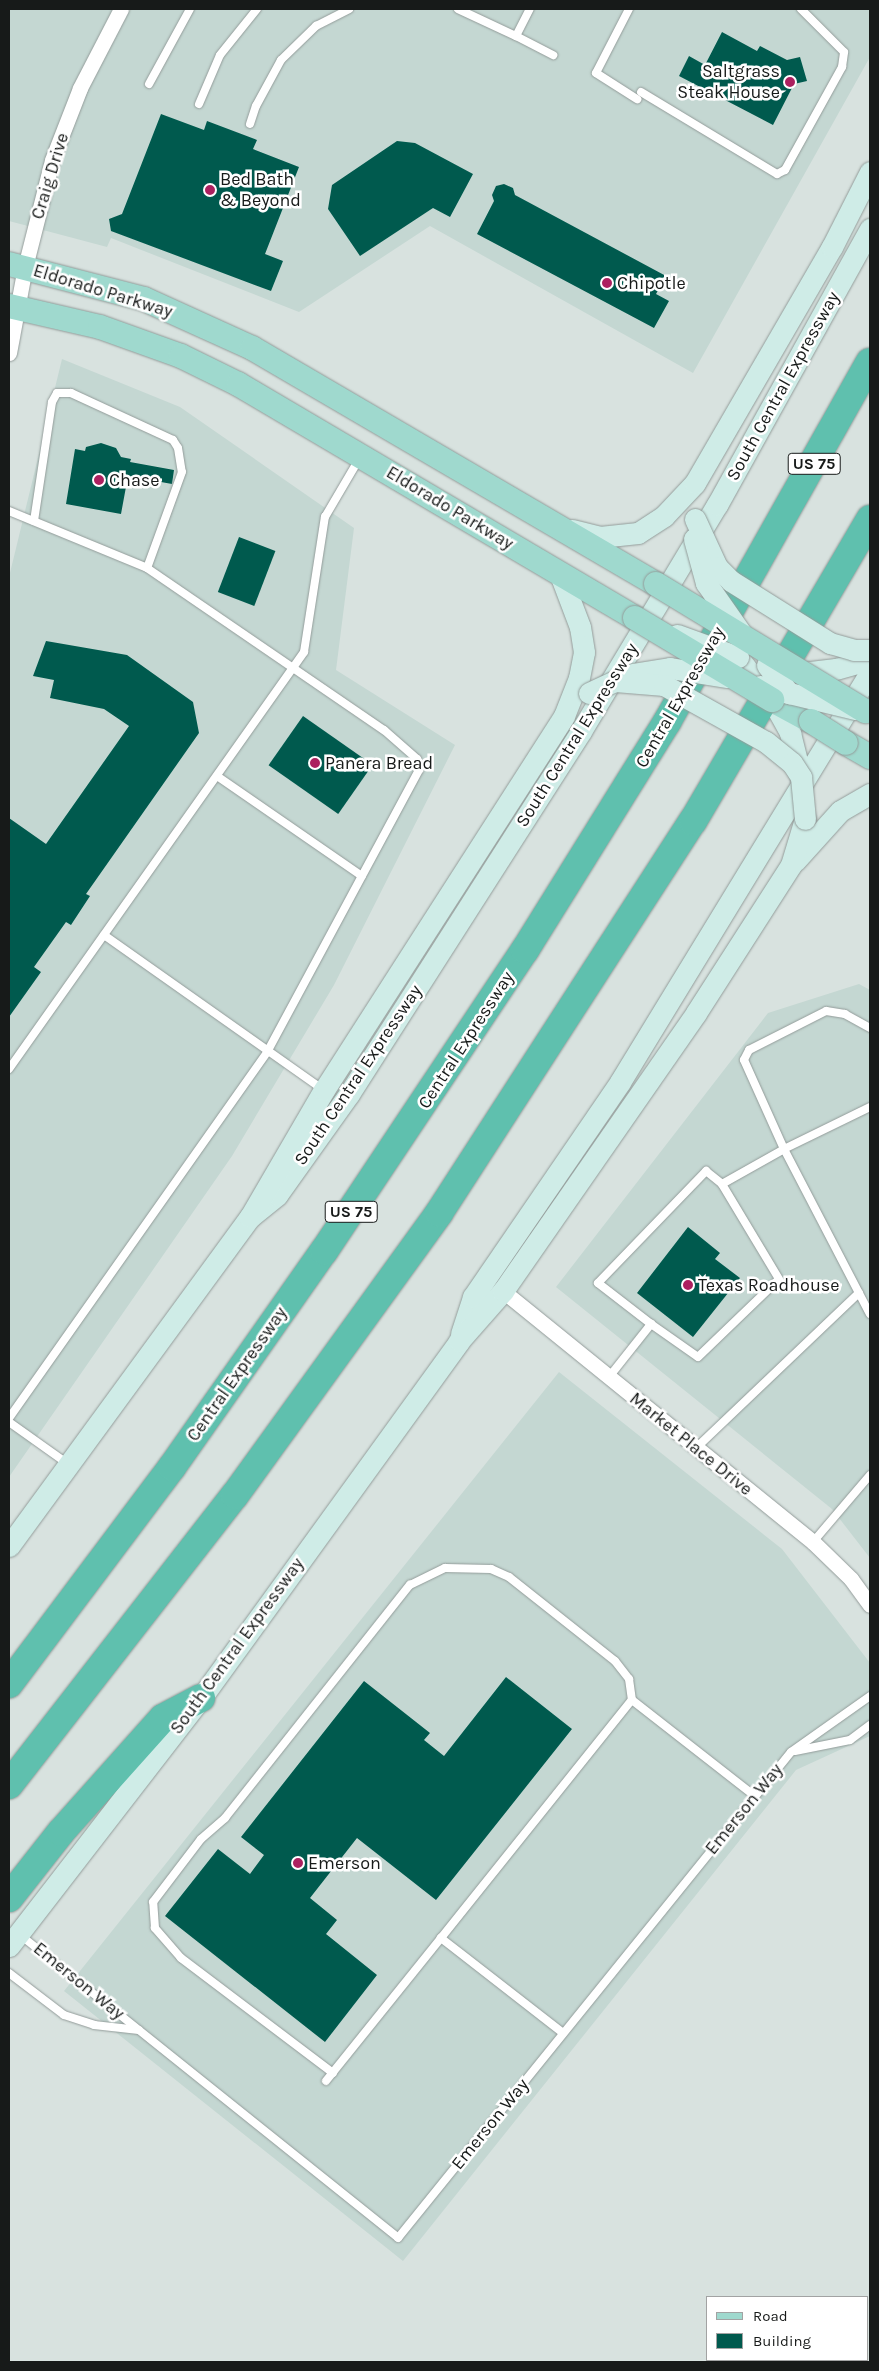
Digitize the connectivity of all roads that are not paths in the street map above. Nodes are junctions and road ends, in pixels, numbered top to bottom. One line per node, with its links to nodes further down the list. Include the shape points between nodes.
1 (121, 9): 16 (street, Craig Drive, via 80,88)
2 (190, 9): 11 (lane)
3 (257, 9): 12 (lane, via 220,55)
4 (349, 9): 13 (lane, via 316,26 281,60)
5 (458, 9): 9 (lane)
6 (530, 9): 9 (lane)
7 (629, 9): 8 (lane, via 596,73 778,174 785,170 832,84 844,52)
8 (802, 9)
9 (516, 36): 10 (lane)
10 (553, 55)
11 (149, 84)
12 (199, 104)
13 (250, 124)
14 (870, 172): 21 (main road, South Central Expressway, via 832,247)
15 (870, 229): 55 (main road, South Central Expressway, via 717,505 586,724 349,1094 277,1195)
16 (17, 265): 17 (street, Craig Drive); 26 (main road, Eldorado Parkway, via 88,282 188,316 325,389)
17 (13, 307): 18 (street, Craig Drive); 20 (main road, Eldorado Parkway, via 100,327 181,356 274,403)
18 (9, 353)
19 (870, 362): 70 (highway, Central Expressway / US 75, via 666,722 520,958 379,1171 195,1435)
20 (361, 455): 28 (main road, Eldorado Parkway); 34 (lane, via 325,517 304,652)
21 (695, 483): 23 (main road); 26 (main road, South Central Expressway, via 655,524 628,537 600,537)
22 (9, 511): 25 (lane)
23 (695, 519): 30 (main road, bridge, via 696,552 706,583); 31 (main road, bridge, via 717,566 731,581 830,643 854,650)
24 (870, 519): 76 (highway, via 693,821 444,1205 235,1495)
25 (34, 521): 27 (lane); 27 (lane, via 52,402 57,393 71,393 172,440 178,448 182,472)
26 (557, 526): 30 (main road, Eldorado Parkway, bridge, via 706,615)
27 (148, 568): 34 (lane)
28 (560, 574): 29 (main road, Eldorado Parkway); 40 (main road, via 580,627 584,652 579,678)
29 (635, 618): 30 (main road, bridge); 38 (main road, Eldorado Parkway, bridge)
30 (742, 648): 33 (main road, bridge); 35 (main road, Eldorado Parkway, bridge); 38 (main road)
31 (870, 650)
32 (870, 659): 35 (main road, via 836,669)
33 (767, 665): 35 (main road, bridge); 38 (main road, bridge)
34 (294, 668): 42 (lane); 46 (lane, via 384,730 417,759 419,770 410,790)
35 (802, 673): 39 (main road, Eldorado Parkway, bridge)
36 (870, 674): 60 (main road, South Central Expressway, via 620,1082 472,1296)
37 (615, 681): 38 (main road, bridge, via 670,668); 40 (main road, bridge, via 589,693); 43 (main road, bridge, via 649,682 677,690 766,742 792,763)
38 (765, 690): 39 (main road, bridge); 41 (main road, Eldorado Parkway, bridge); 43 (main road, bridge, via 790,734)
39 (868, 713)
40 (564, 716): 51 (main road, South Central Expressway)
41 (870, 757)
42 (217, 776): 46 (lane); 47 (lane)
43 (801, 777): 45 (main road, bridge, via 805,819)
44 (870, 794): 45 (main road, via 840,810 819,838)
45 (791, 864): 56 (main road, South Central Expressway, via 696,1013)
46 (362, 876): 49 (lane)
47 (104, 935): 49 (lane); 50 (lane)
48 (870, 1028): 53 (lane, via 845,1014 826,1011 749,1050 744,1060)
49 (268, 1051): 51 (lane); 62 (lane)
50 (9, 1069)
51 (324, 1090): 55 (main road, South Central Expressway)
52 (870, 1107): 53 (lane)
53 (784, 1149): 54 (lane); 57 (lane)
54 (722, 1184): 59 (lane, via 706,1171 598,1283); 59 (lane, via 778,1279 698,1357)
55 (250, 1216): 65 (main road, South Central Expressway)
56 (503, 1291): 60 (main road, South Central Expressway); 61 (street, Market Place Drive)
57 (859, 1293): 58 (lane); 64 (lane)
58 (870, 1314)
59 (651, 1324): 61 (lane)
60 (459, 1341): 72 (main road, South Central Expressway)
61 (609, 1377): 64 (street, Market Place Drive)
62 (9, 1418)
63 (9, 1422): 65 (lane)
64 (696, 1448): 67 (street, Market Place Drive)
65 (69, 1464): 68 (main road, South Central Expressway)
66 (870, 1475): 67 (lane)
67 (813, 1542): 69 (street, Market Place Drive, via 851,1579)
68 (9, 1546)
69 (870, 1605)
70 (9, 1684)
71 (870, 1696): 75 (lane, Emerson Way)
72 (201, 1698): 78 (highway, via 163,1718 60,1832); 80 (main road, South Central Expressway)
73 (632, 1700): 77 (lane); 79 (lane); 84 (lane, via 629,1680 614,1661 509,1577 492,1568 468,1567 432,1573 410,1585 225,1818 201,1839 153,1902 155,1928 182,1958)
74 (870, 1725): 75 (lane, Emerson Way, via 850,1740)
75 (791, 1752): 77 (lane, Emerson Way)
76 (9, 1785)
77 (755, 1796): 83 (lane, Emerson Way)
78 (9, 1898)
79 (441, 1938): 83 (lane); 84 (lane)
80 (14, 1940): 82 (lane, Emerson Way)
81 (9, 1974): 82 (lane, Emerson Way, via 64,2015 94,2025)
82 (139, 2030): 83 (lane, Emerson Way, via 398,2238)
83 (563, 2033)
84 (333, 2073): 85 (lane)
85 (326, 2081)

